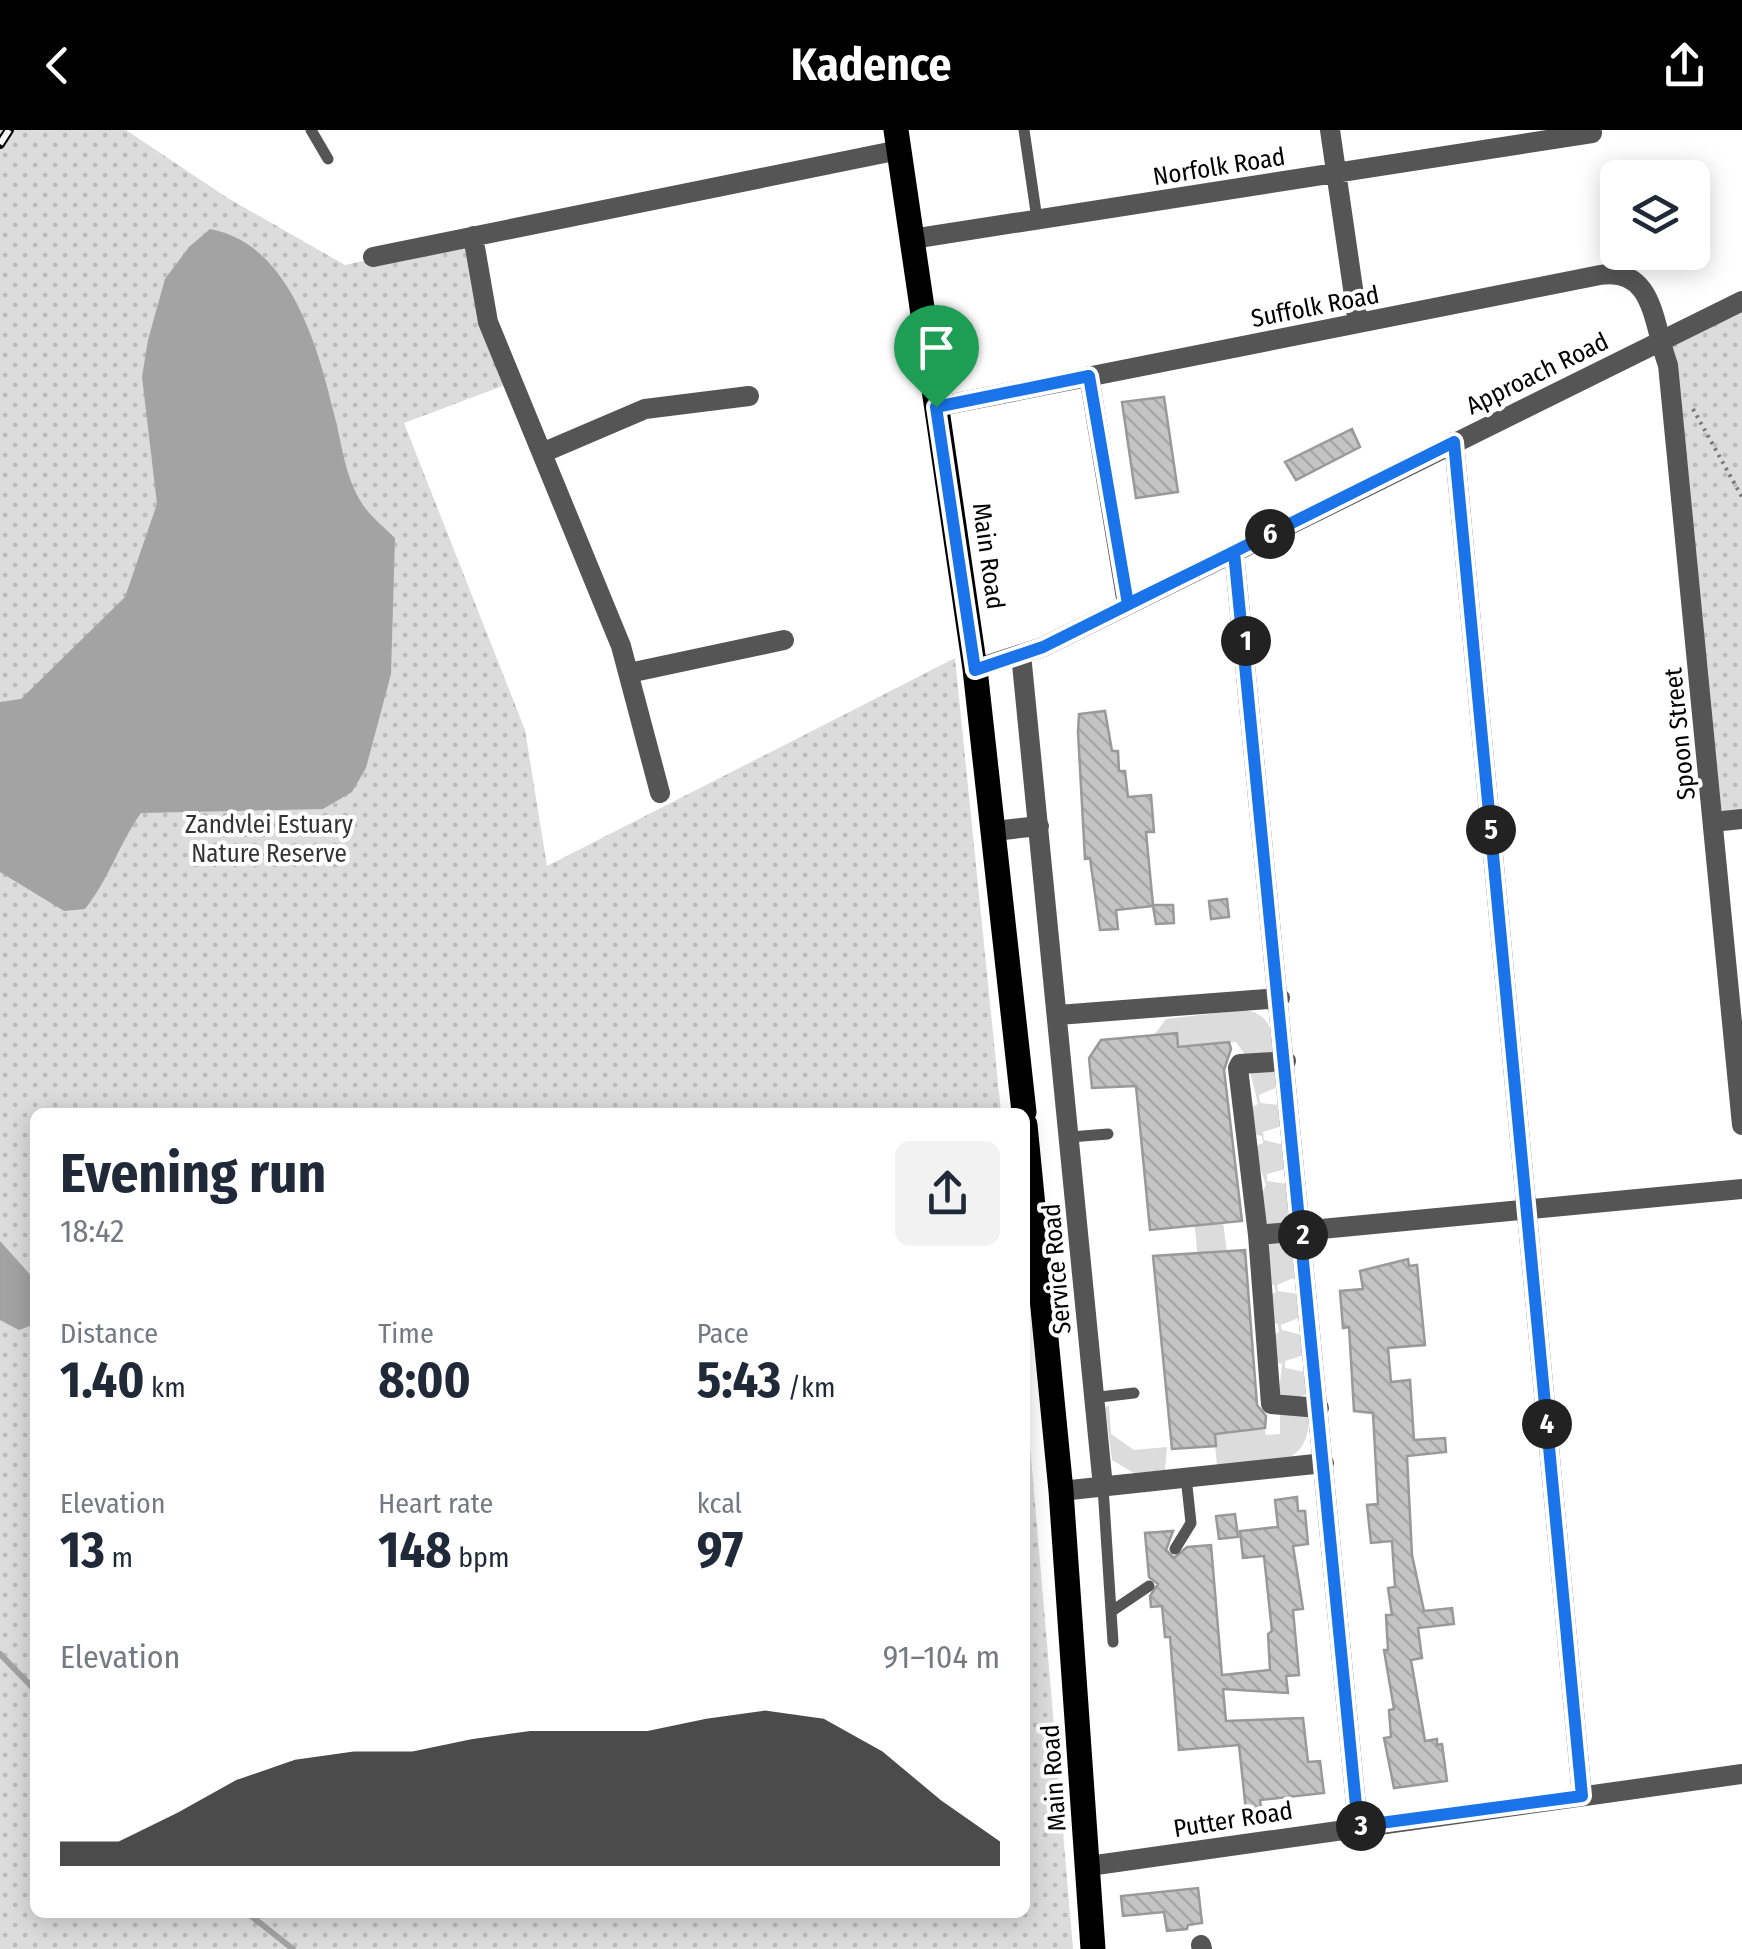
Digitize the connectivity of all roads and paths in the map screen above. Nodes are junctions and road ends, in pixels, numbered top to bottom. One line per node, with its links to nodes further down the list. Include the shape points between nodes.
1 (310, 130): 6 (lane)
2 (1024, 130): 8 (lane)
3 (1330, 130): 7 (street)
4 (1592, 133): 7 (street, Norfolk Road)
5 (898, 140): 9 (street); 10 (main road, Main Road)
6 (328, 160)
7 (1336, 174): 8 (street, Norfolk Road); 13 (street)
8 (1038, 219): 10 (street, Norfolk Road)
9 (473, 236): 11 (street); 20 (street, via 488,322)
10 (912, 238): 18 (main road, Main Road)
11 (373, 257)
12 (1742, 300): 14 (street, Approach Road)
13 (1358, 323): 14 (street, Suffolk Road, via 1616,272 1641,283); 15 (street, Suffolk Road)
14 (1659, 341): 19 (street, Approach Road); 30 (street, Spoon Street, via 1668,365)
15 (1089, 376): 18 (street, Suffolk Road); 23 (street)
16 (749, 396): 20 (street, via 646,409)
17 (1687, 398): 21 (path)
18 (936, 407): 26 (main road, Main Road)
19 (1454, 442): 22 (street, Approach Road); 42 (street)
20 (542, 453): 27 (street)
21 (1742, 497)
22 (1234, 552): 23 (street, Approach Road); 33 (street)
23 (1128, 604): 25 (street, Approach Road)
24 (784, 640): 27 (street)
25 (1021, 654): 26 (street, Approach Road); 31 (street, Service Road)
26 (975, 670): 32 (main road, Main Road)
27 (629, 673): 28 (street)
28 (660, 793)
29 (1742, 819): 30 (street)
30 (1713, 822): 37 (street, Spoon Street)
31 (1038, 826): 32 (street); 34 (street, Service Road)
32 (994, 832): 36 (main road, Main Road)
33 (1280, 998): 34 (street); 35 (street)
34 (1058, 1015): 39 (street, Service Road)
35 (1286, 1061): 43 (street); 44 (street, via 1238,1068)
36 (1024, 1108)
37 (1742, 1125)
38 (1108, 1134): 39 (lane)
39 (1070, 1137): 46 (street, Service Road)
40 (1030, 1176): 51 (main road, Main Road)
41 (1742, 1190): 42 (street)
42 (1526, 1209): 43 (street); 57 (street)
43 (1302, 1231): 44 (street); 47 (street)
44 (1265, 1234): 47 (street, via 1271,1402)
45 (1134, 1393): 46 (lane)
46 (1091, 1398): 50 (street, Service Road)
47 (1319, 1408): 48 (street)
48 (1324, 1464): 49 (street); 58 (street)
49 (1186, 1477): 50 (street); 52 (lane, via 1191,1522)
50 (1103, 1487): 51 (street); 54 (lane, Service Road)
51 (1061, 1491): 59 (main road, Main Road)
52 (1175, 1549)
53 (1150, 1586): 54 (lane)
54 (1112, 1611): 55 (lane, Service Road)
55 (1114, 1642)
56 (1742, 1774): 57 (street, Putter Road)
57 (1582, 1796): 58 (street, Putter Road)
58 (1358, 1826): 59 (street, Putter Road)
59 (1089, 1866): 60 (main road, Main Road)
60 (1093, 1949)

